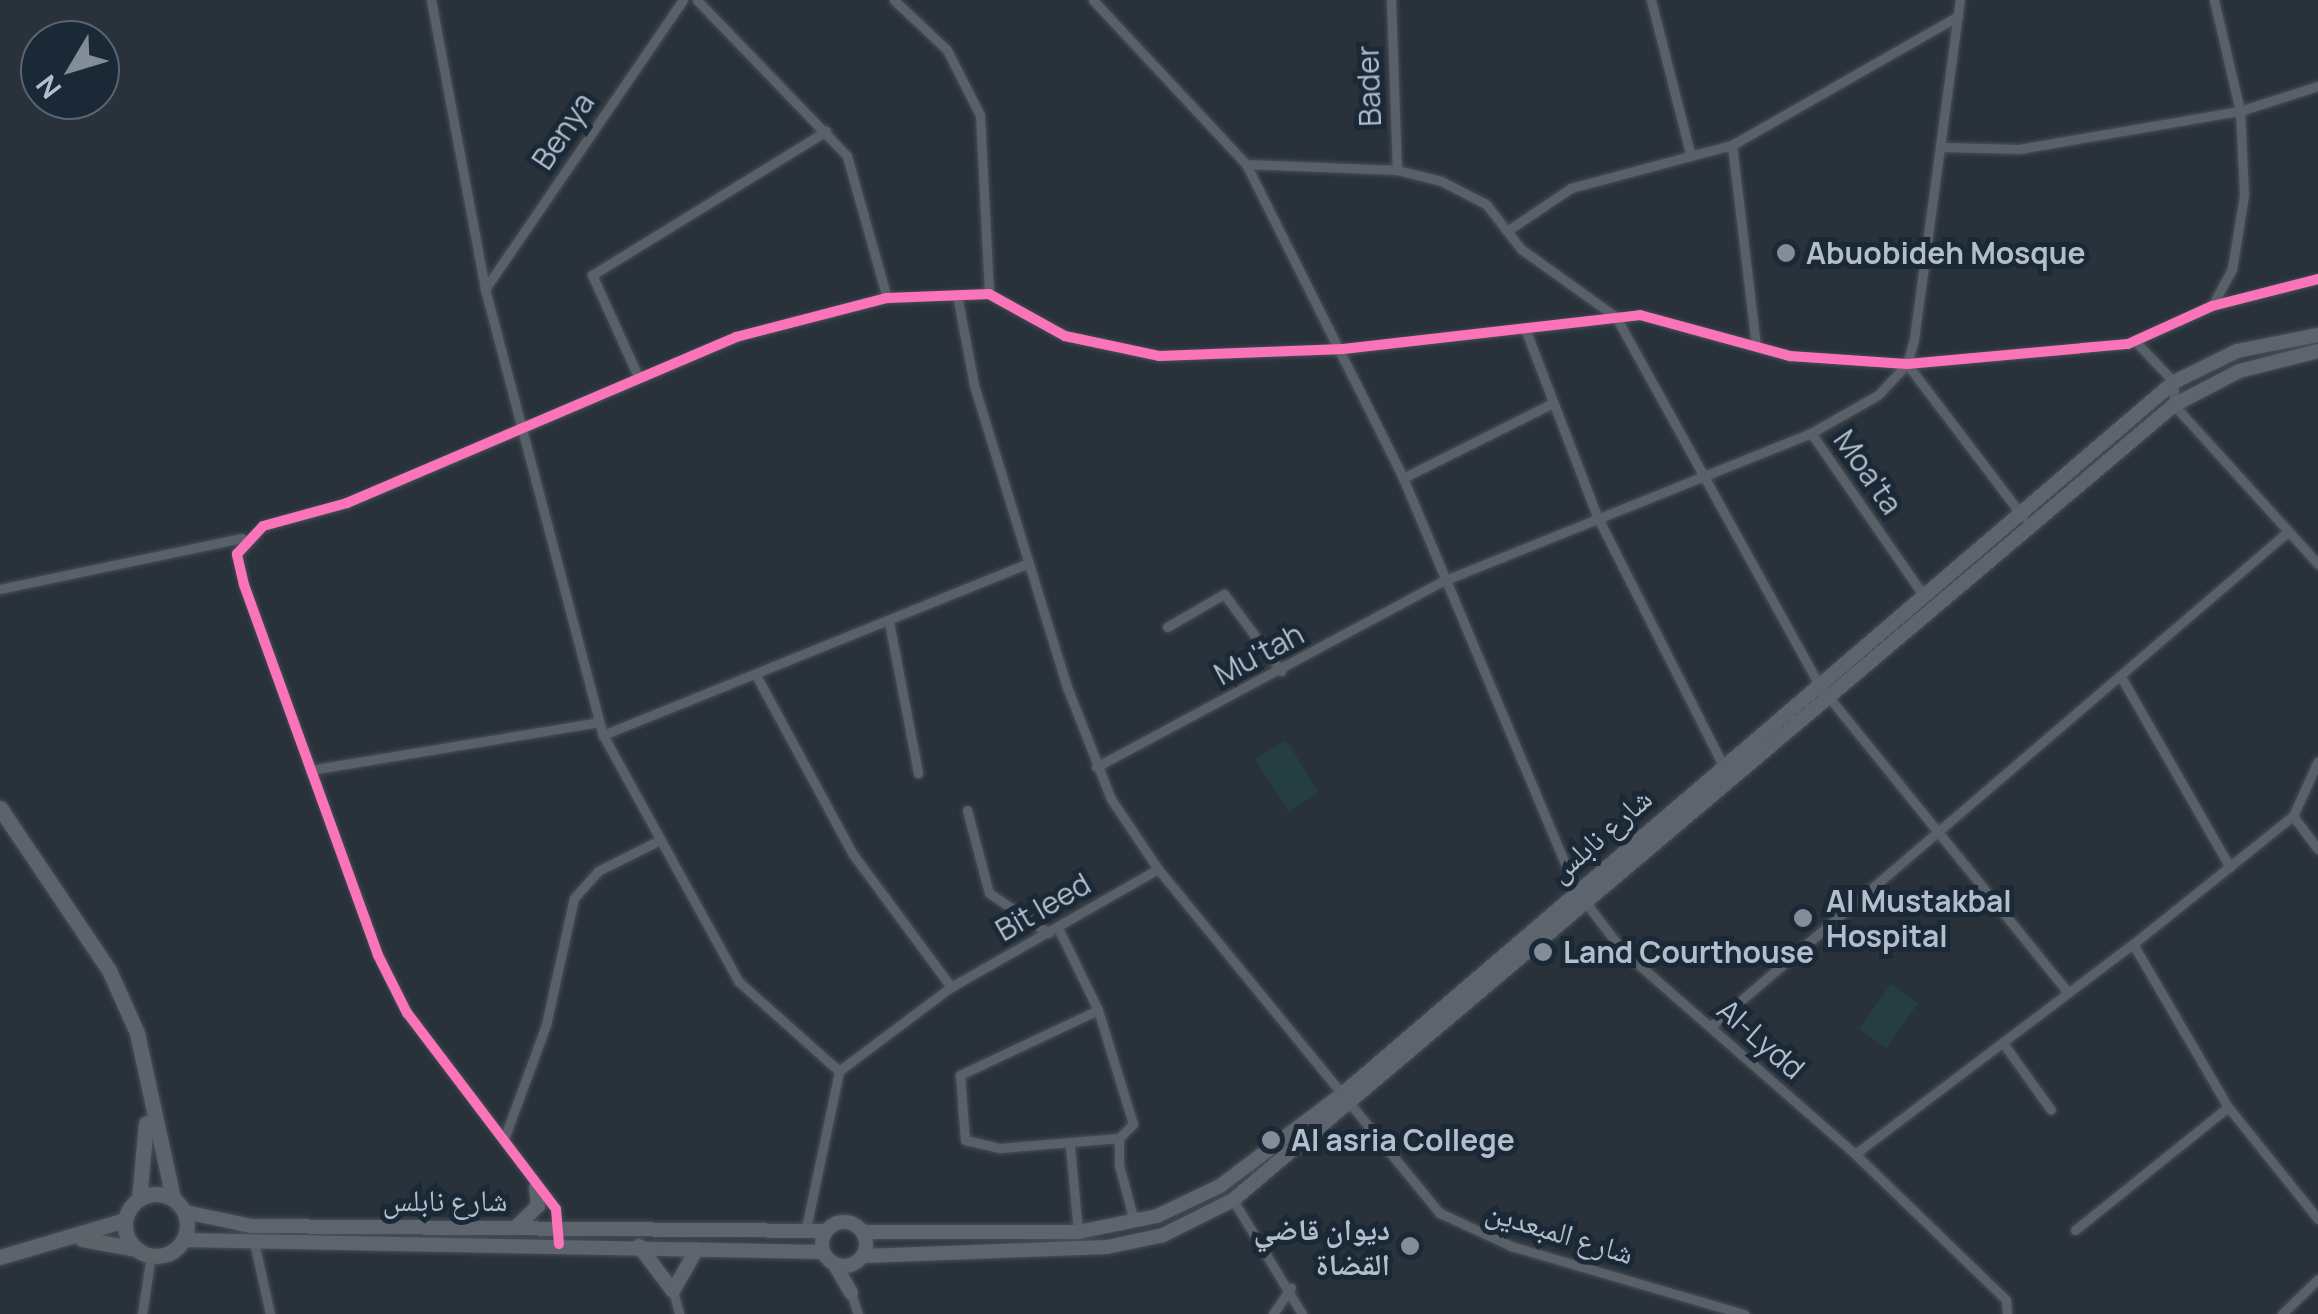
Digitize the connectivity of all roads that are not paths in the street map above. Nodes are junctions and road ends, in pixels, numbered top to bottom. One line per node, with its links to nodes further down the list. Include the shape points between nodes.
1 (431, 0): 21 (street)
2 (683, 0): 21 (street, Benya)
3 (697, 0): 13 (street)
4 (894, 0): 23 (street, via 947,50 980,115)
5 (1093, 0): 17 (street, Al-Lydd)
6 (1391, 0): 18 (street, Bader)
7 (1651, 0): 16 (street)
8 (1960, 0): 10 (street)
9 (2214, 0): 12 (street)
10 (1958, 16): 14 (street); 15 (street)
11 (2318, 86): 12 (street)
12 (2240, 111): 15 (street, via 2019,149); 25 (street, via 2244,195 2232,268)
13 (826, 131): 24 (street, via 847,156); 34 (street, via 592,275)
14 (1732, 144): 16 (street); 30 (street)
15 (1944, 147): 33 (street)
16 (1690, 153): 19 (street, via 1571,188)
17 (1246, 164): 18 (street); 31 (street, Al-Lydd)
18 (1398, 170): 19 (street, via 1486,204)
19 (1507, 231): 26 (street)
20 (2318, 279): 25 (street)
21 (485, 290): 38 (street)
22 (957, 294): 23 (street); 24 (street); 46 (street, شارع المبعدين)
23 (989, 294): 31 (street, via 1065,336 1117,350 1204,357)
24 (887, 298): 34 (street, via 786,319)
25 (2212, 306): 29 (street)
26 (1616, 317): 27 (street); 30 (street); 40 (street)
27 (1526, 331): 31 (street); 36 (street)
28 (2318, 334): 35 (main road, شارع نابلس, via 2236,351)
29 (2135, 341): 33 (street); 35 (street)
30 (1756, 344): 33 (street, via 1790,356)
31 (1343, 348): 41 (street, Al-Lydd)
32 (2318, 351): 37 (main road, شارع نابلس, via 2239,371)
33 (1907, 364): 39 (street, Moa'ta, via 1852,416); 43 (street)
34 (637, 374): 38 (street)
35 (2174, 382): 37 (street); 43 (main road, شارع نابلس)
36 (1552, 404): 41 (street); 42 (street)
37 (2174, 404): 43 (main road, شارع نابلس); 44 (street)
38 (522, 426): 45 (street); 58 (street)
39 (1812, 434): 40 (street, Mu'tah); 50 (street, Moa'ta)
40 (1699, 477): 42 (street, Mu'tah); 56 (street)
41 (1403, 478): 48 (street, Al-Lydd)
42 (1596, 516): 48 (street, Mu'tah); 62 (street)
43 (2025, 519): 50 (main road, شارع نابلس); 57 (main road, شارع نابلس)
44 (2284, 535): 47 (street); 55 (street)
45 (242, 538): 49 (street); 63 (street, via 244,585)
46 (1026, 564): 51 (street); 61 (street, شارع المبعدين)
47 (2318, 564)
48 (1443, 581): 53 (street, Mu'tah); 75 (street, Al-Lydd)
49 (0, 589)
50 (1923, 595): 56 (main road, شارع نابلس)
51 (888, 622): 54 (street); 64 (street)
52 (1167, 628): 53 (street, via 1224,594)
53 (1281, 671): 61 (street, Mu'tah)
54 (756, 677): 59 (street); 78 (street, via 852,853)
55 (2121, 677): 70 (street); 73 (street)
56 (1819, 685): 57 (street); 62 (main road, شارع نابلس)
57 (1829, 698): 65 (main road, شارع نابلس); 70 (street)
58 (599, 722): 59 (street); 63 (street)
59 (603, 735): 71 (street)
60 (2318, 761): 68 (street)
61 (1096, 766): 74 (street, شارع المبعدين)
62 (1723, 766): 65 (street); 75 (main road, شارع نابلس)
63 (310, 770): 88 (street, via 398,997)
64 (918, 773)
65 (1732, 780): 75 (main road, شارع نابلس)
66 (0, 808): 93 (main road, via 116,986 137,1033)
67 (967, 810): 76 (street, via 989,893)
68 (2292, 816): 72 (street); 73 (street)
69 (0, 824): 92 (main road, via 121,1013 146,1113)
70 (1936, 832): 79 (street); 81 (street)
71 (654, 843): 83 (street, via 738,981); 88 (street, via 598,871 574,898 546,1024)
72 (2318, 849)
73 (2230, 868): 77 (street)
74 (1158, 869): 76 (street, Bit leed); 84 (street, شارع المبعدين)
75 (1582, 898): 81 (street, Al-Lydd); 84 (main road, شارع نابلس)
76 (1054, 931): 78 (street, Bit leed); 80 (street)
77 (2133, 944): 79 (street); 85 (street)
78 (951, 986): 83 (street, Bit leed)
79 (2066, 990): 82 (street)
80 (1098, 1010): 87 (street, via 1133,1124); 89 (street, via 960,1075 957,1086 965,1140)
81 (1710, 1027): 90 (street, Al-Lydd)
82 (2002, 1042): 86 (street); 90 (street)
83 (838, 1071): 102 (street)
84 (1344, 1101): 94 (main road, شارع نابلس); 98 (main road, شارع نابلس, via 1220,1186); 126 (street, شارع المبعدين, via 1462,1228)
85 (2228, 1107): 97 (street); 100 (street)
86 (2051, 1110)
87 (1119, 1138): 89 (street); 98 (street)
88 (504, 1139): 91 (street)
89 (1070, 1147): 104 (street)
90 (1855, 1154): 127 (street, Al-Lydd, via 2006,1300)
91 (536, 1186): 99 (main road, via 538,1206); 105 (street, via 556,1209)
92 (140, 1198): 93 (main road); 96 (main road)
93 (172, 1198): 95 (main road)
94 (1233, 1200): 114 (main road, شارع نابلس, via 1163,1235 1108,1247); 117 (street)
95 (185, 1212): 99 (main road, شارع نابلس, via 251,1226); 107 (main road)
96 (126, 1220): 106 (main road); 111 (main road)
97 (2318, 1220)
98 (1134, 1221): 104 (main road, شارع نابلس)
99 (515, 1228): 105 (main road, شارع نابلس)
100 (2075, 1230)
101 (826, 1231): 102 (main road, شارع نابلس); 103 (main road, via 845,1222); 112 (main road)
102 (805, 1232): 105 (main road, شارع نابلس)
103 (863, 1232): 104 (main road, شارع نابلس); 114 (main road)
104 (1078, 1232)
105 (559, 1237): 108 (main road, شارع نابلس); 109 (main road, شارع نابلس)
106 (82, 1239): 111 (main road); 113 (main road)
107 (183, 1240): 108 (main road, شارع نابلس); 111 (main road)
108 (254, 1242): 121 (street)
109 (639, 1246): 110 (main road, شارع نابلس); 118 (main road)
110 (696, 1249): 112 (main road, شارع نابلس); 118 (main road)
111 (144, 1252): 120 (street)
112 (824, 1252): 115 (main road)
113 (0, 1257)
114 (860, 1260): 115 (main road); 119 (main road)
115 (835, 1265): 119 (main road)
116 (2318, 1279): 128 (street)
117 (1291, 1287): 124 (street); 125 (street)
118 (673, 1290): 122 (street)
119 (850, 1293): 123 (street)
120 (142, 1314)
121 (270, 1314)
122 (679, 1314)
123 (858, 1314)
124 (1273, 1314)
125 (1302, 1314)
126 (1744, 1314)
127 (2007, 1314)
128 (2282, 1314)

